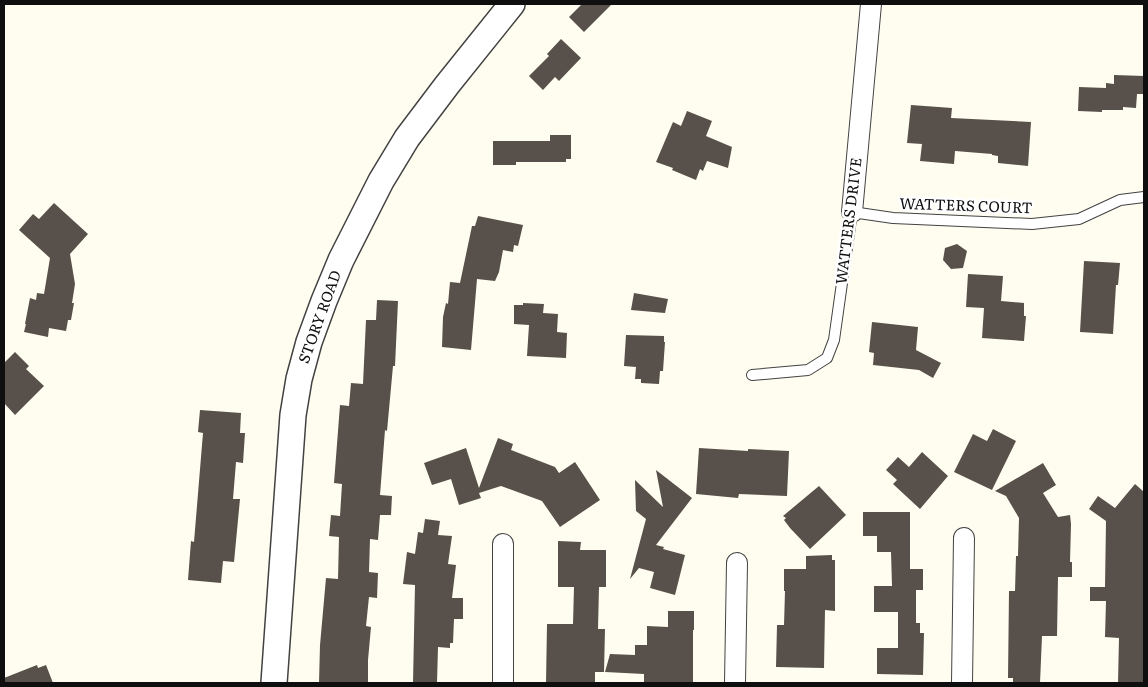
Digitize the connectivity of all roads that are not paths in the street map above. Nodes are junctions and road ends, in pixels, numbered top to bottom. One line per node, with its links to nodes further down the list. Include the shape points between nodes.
1 (512, 4): 9 (street, STORY ROAD, via 407,138 381,181 341,260 309,342 293,415)
2 (871, 4): 4 (street, WATTERS DRIVE)
3 (1144, 196): 4 (lane, WATTERS COURT, via 1120,200 1079,219 1032,224 893,218)
4 (852, 212): 5 (lane, WATTERS DRIVE, via 834,340 827,358 808,370)
5 (752, 375)
6 (964, 538): 12 (street)
7 (504, 544): 10 (street)
8 (737, 563): 11 (street)
9 (274, 683)
10 (504, 683)
11 (735, 683)
12 (962, 683)

